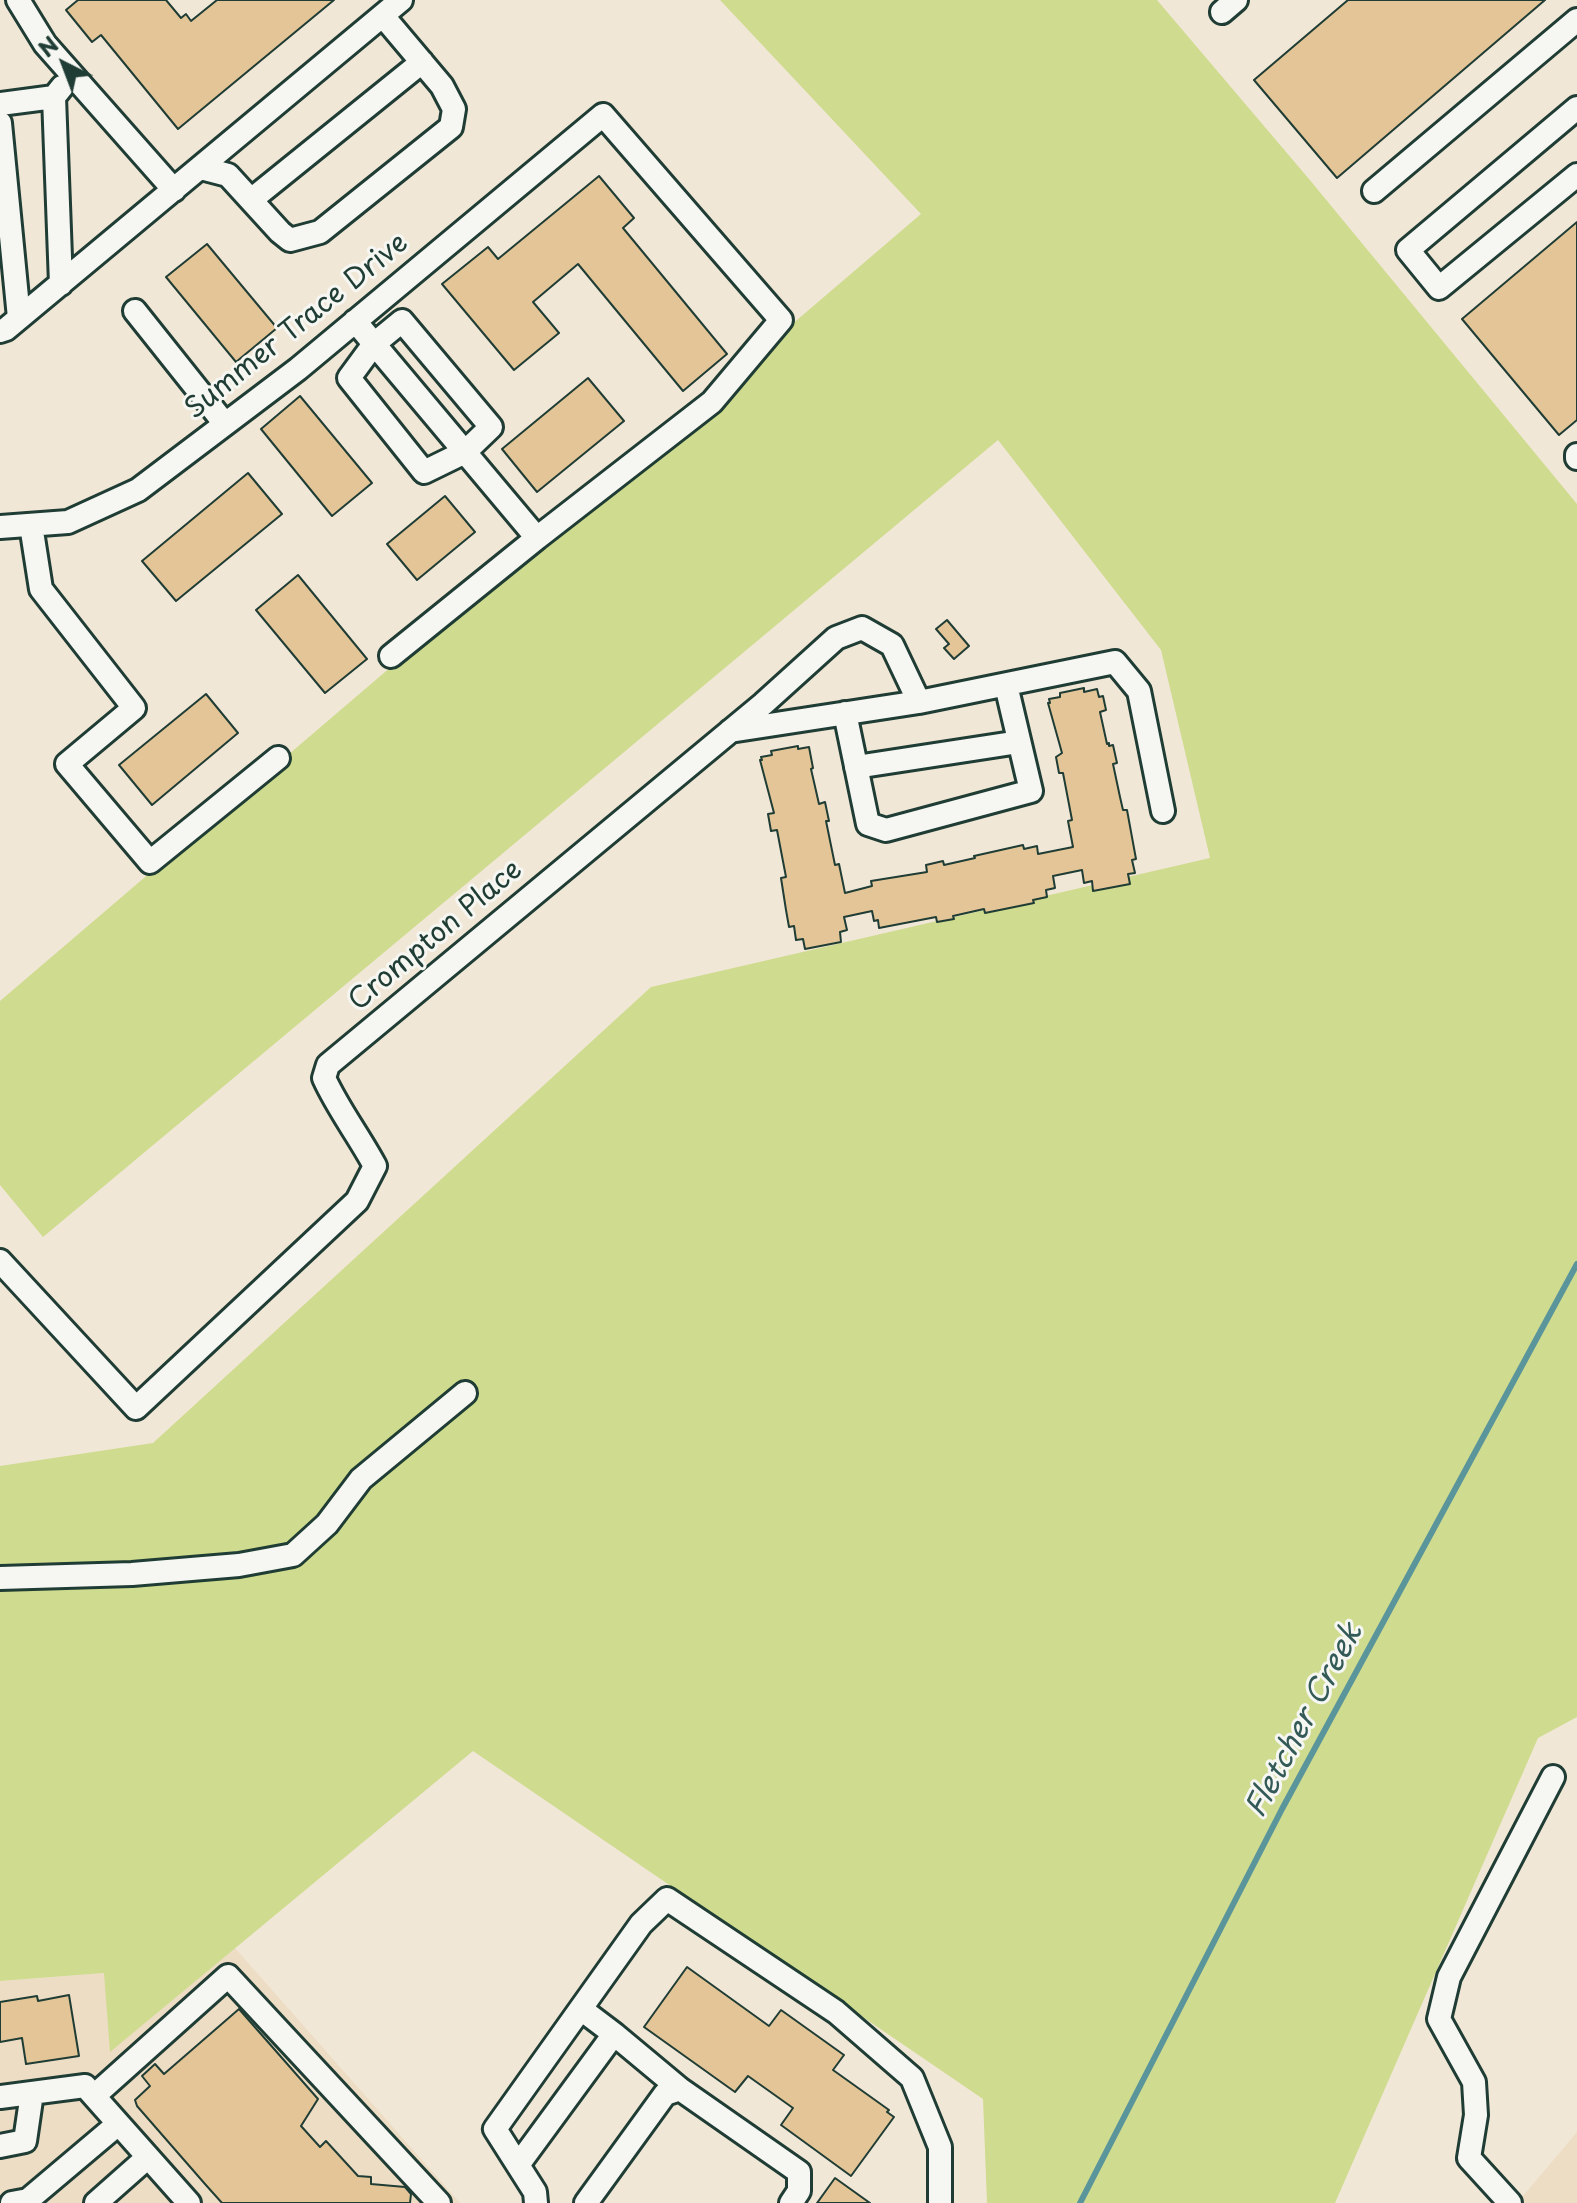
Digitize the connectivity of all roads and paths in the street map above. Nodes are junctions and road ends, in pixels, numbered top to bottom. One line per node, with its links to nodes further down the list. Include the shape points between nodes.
1 (18, 0): 6 (street)
2 (401, 0): 3 (street)
3 (383, 16): 5 (street); 11 (street)
4 (1577, 20): 14 (street)
5 (422, 62): 15 (street); 15 (street, via 454,109 451,127 320,232 290,240)
6 (72, 75): 7 (street); 13 (street)
7 (54, 97): 8 (street); 16 (street)
8 (0, 104)
9 (1577, 108): 12 (street, via 1408,250 1439,288)
10 (0, 123): 18 (street)
11 (201, 168): 13 (street); 15 (street, via 228,175)
12 (1577, 175)
13 (174, 190): 16 (street)
14 (1374, 191)
15 (251, 200)
16 (61, 284): 18 (street)
17 (135, 311): 22 (street)
18 (19, 318): 20 (street)
19 (355, 321): 21 (street); 22 (street, Summer Trace Drive); 26 (street, Summer Trace Drive, via 603,115 781,320 712,402)
20 (0, 331)
21 (374, 344): 23 (street); 23 (street, via 349,378 424,472); 23 (street, via 402,321 491,427)
22 (225, 424): 24 (street, Summer Trace Drive, via 138,490 68,522)
23 (465, 452): 26 (street)
24 (31, 525): 25 (street, Summer Trace Drive); 33 (street, via 41,589 134,708 67,764 150,862)
25 (0, 527)
26 (537, 538): 27 (street)
27 (391, 656)
28 (1006, 685): 29 (street); 32 (street); 35 (street, via 1115,662 1139,691)
29 (919, 702): 30 (street); 31 (street, Crompton Place, via 892,645 862,628 836,638)
30 (845, 713): 31 (street); 34 (street)
31 (730, 731): 36 (street, Crompton Place, via 328,1065 324,1078 335,1102 375,1166 357,1201 136,1408)
32 (1019, 742): 34 (street); 34 (street, via 1031,791 886,830 868,824)
33 (278, 758)
34 (856, 767)
35 (1163, 811)
36 (0, 1261)
37 (465, 1393): 38 (street, via 361,1479 327,1524 293,1555 132,1574)
38 (0, 1578)
39 (1553, 1777): 58 (street, via 1449,1977 1439,2019 1474,2082 1476,2115 1469,2158)
40 (581, 2009): 41 (street); 49 (street, via 495,2129); 57 (street, via 641,1924 667,1899 836,2012 912,2078 940,2147)
41 (614, 2034): 42 (street); 49 (street)
42 (680, 2089): 55 (street, via 665,2094); 56 (street, via 799,2172 799,2191)
43 (32, 2093): 44 (street, via 85,2086); 45 (street); 47 (street, via 25,2141)
44 (94, 2096): 46 (street); 53 (street, via 228,1976)
45 (0, 2097)
46 (118, 2124): 48 (street); 51 (street, via 28,2200)
47 (0, 2146)
48 (148, 2157): 50 (street); 52 (street)
49 (518, 2165): 54 (street)
50 (180, 2200)
51 (12, 2203)
52 (96, 2203)
53 (439, 2203)
54 (536, 2203)
55 (586, 2203)
56 (791, 2203)
57 (940, 2203)
58 (1510, 2203)

